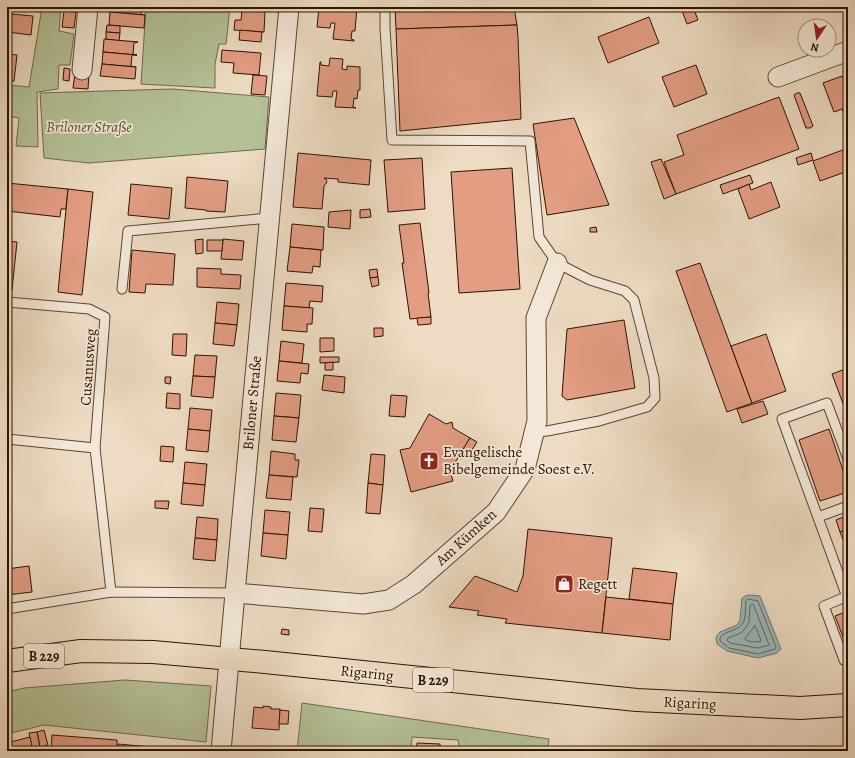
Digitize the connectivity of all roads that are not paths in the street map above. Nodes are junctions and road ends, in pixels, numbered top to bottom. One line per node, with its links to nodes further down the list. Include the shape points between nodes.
1 (88, 7): 5 (street)
2 (289, 7): 7 (street, Briloner Straße)
3 (385, 7): 8 (lane, via 392,140 530,141 539,237)
4 (848, 51): 6 (street)
5 (82, 70)
6 (778, 77)
7 (269, 218): 9 (lane, via 128,231); 18 (street, Briloner Straße)
8 (557, 263): 11 (street, Am Kümken, via 536,318 537,421); 11 (lane, via 590,280 625,291 634,300 654,378 655,398 648,407 600,421)
9 (122, 289)
10 (7, 302): 13 (lane, Cusanusweg, via 89,309 105,317)
11 (534, 432): 18 (street, Am Kümken, via 526,469 496,512 414,584 389,600 363,604)
12 (7, 439): 13 (lane)
13 (95, 448): 17 (lane, Cusanusweg)
14 (848, 459): 16 (lane, via 827,403 782,419)
15 (848, 506): 16 (lane)
16 (818, 517): 19 (lane)
17 (110, 592): 18 (lane); 20 (lane)
18 (235, 593): 21 (street, Briloner Straße)
19 (847, 597): 22 (lane, via 824,606 844,660)
20 (7, 609)
21 (229, 659): 23 (main road, Rigaring / B 229, via 153,652 80,652); 24 (main road, Rigaring / B 229, via 637,700 800,708); 25 (street, Briloner Straße)
22 (848, 659)
23 (7, 661)
24 (848, 705)
25 (222, 751)

